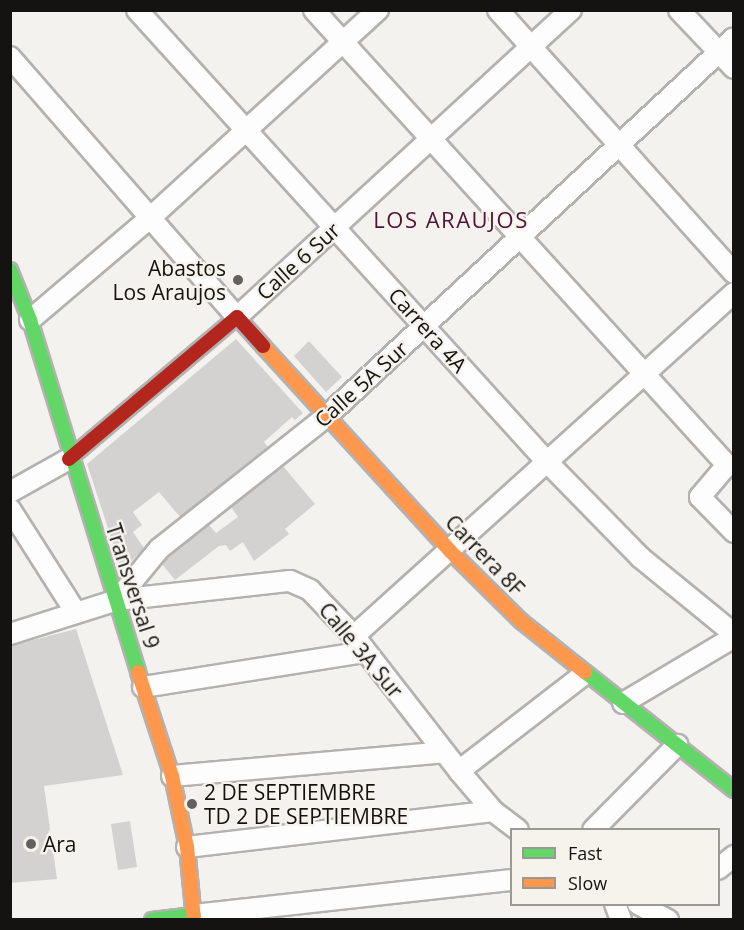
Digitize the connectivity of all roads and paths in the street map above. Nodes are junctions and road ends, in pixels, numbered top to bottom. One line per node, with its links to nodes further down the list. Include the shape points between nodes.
1 (137, 10): 13 (street, Carrera 4A)
2 (314, 10): 8 (street)
3 (378, 10): 8 (street)
4 (498, 10): 9 (street)
5 (571, 10): 9 (street, Calle 6 Sur)
6 (680, 10): 10 (street)
7 (734, 38): 10 (street, Calle 5A Sur)
8 (342, 42): 13 (street); 14 (street)
9 (531, 45): 14 (street, Calle 6 Sur); 15 (street)
10 (718, 52): 12 (street); 15 (street, Calle 5A Sur)
11 (10, 57): 16 (street)
12 (734, 68)
13 (246, 127): 16 (street); 17 (street, Carrera 4A)
14 (433, 138): 17 (street, Calle 6 Sur); 18 (street)
15 (616, 145): 18 (street, Calle 5A Sur); 20 (street)
16 (150, 218): 22 (street); 23 (street)
17 (335, 228): 22 (street, Calle 6 Sur); 24 (street, Carrera 4A)
18 (520, 236): 24 (street, Calle 5A Sur); 25 (street)
19 (10, 270): 23 (street, Transversal 9)
20 (734, 273)
21 (734, 292): 25 (street)
22 (237, 317): 26 (street, Carrera 8F); 27 (street, Calle 6 Sur)
23 (30, 320): 27 (street, Transversal 9)
24 (425, 326): 26 (street, Calle 5A Sur); 28 (street, Carrera 4A)
25 (646, 372): 28 (street); 31 (street, via 727,465 701,493 702,502)
26 (327, 416): 32 (street, Carrera 8F); 33 (street, Calle 5A Sur, via 159,549)
27 (69, 459): 29 (street, Calle 6 Sur); 33 (street, Transversal 9)
28 (549, 464): 32 (street); 36 (street, Carrera 4A, via 640,557)
29 (10, 492)
30 (10, 509): 34 (street)
31 (734, 532)
32 (450, 551): 37 (street); 38 (street, Carrera 8F)
33 (117, 600): 34 (street, Calle 3A Sur); 37 (street, Calle 3A Sur, via 290,581 310,590); 39 (street, Transversal 9)
34 (75, 611): 35 (street, Calle 3A Sur)
35 (10, 633)
36 (734, 635): 40 (street)
37 (359, 644): 39 (street); 42 (street, Calle 3A Sur)
38 (583, 675): 40 (street, Carrera 8F); 43 (street)
39 (143, 687): 44 (street, Transversal 9)
40 (623, 703): 41 (street, Carrera 8F)
41 (677, 745): 45 (street, Carrera 8F); 48 (street)
42 (444, 752): 43 (street, Calle 3A Sur); 44 (street)
43 (459, 771): 46 (street, Calle 3A Sur)
44 (171, 776): 49 (street, Transversal 9)
45 (734, 790)
46 (493, 811): 47 (street, Calle 3A Sur); 49 (street)
47 (515, 828)
48 (595, 828)
49 (187, 847): 55 (street, Transversal 9)
50 (734, 856): 51 (street)
51 (720, 867)
52 (510, 880): 55 (street)
53 (644, 906): 54 (street)
54 (669, 914)
55 (194, 917): 56 (street)
56 (152, 920)

